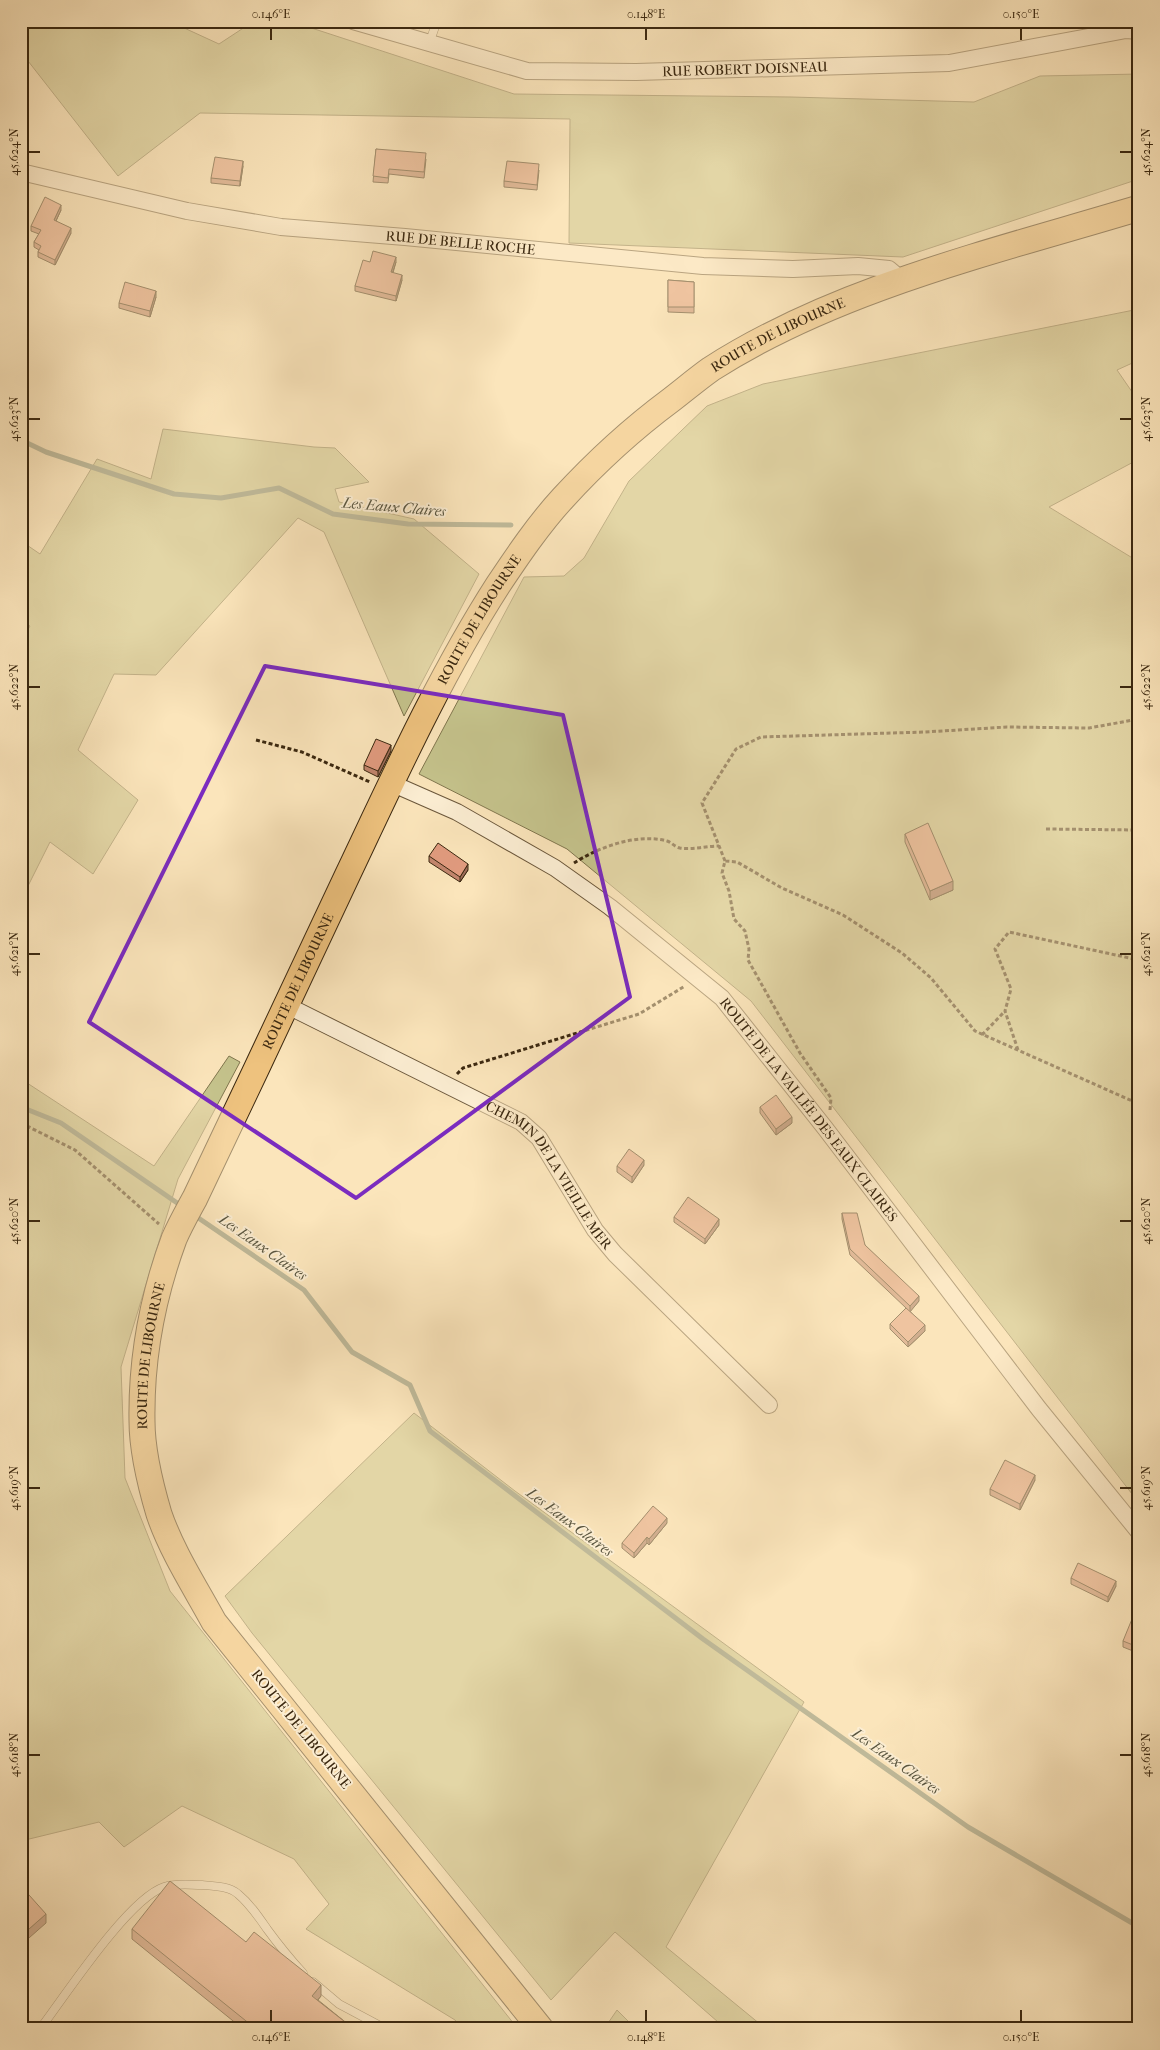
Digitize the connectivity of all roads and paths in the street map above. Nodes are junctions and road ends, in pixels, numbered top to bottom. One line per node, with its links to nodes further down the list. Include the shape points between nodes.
1 (353, 21): 4 (street, RUE ROBERT DOISNEAU)
2 (437, 21): 4 (lane)
3 (1139, 31): 4 (street, RUE ROBERT DOISNEAU, via 1126,30 949,62 636,72 528,70)
4 (429, 44)
5 (21, 172): 7 (street, RUE DE BELLE ROCHE, via 187,211 281,226 703,266 889,269)
6 (1139, 208): 7 (main road, ROUTE DE LIBOURNE)
7 (902, 280): 10 (main road, ROUTE DE LIBOURNE, via 759,342 710,370 616,444 561,500 515,560 445,675)
8 (1139, 719): 13 (path, via 1089,728 1007,727 761,737 736,749 702,803)
9 (256, 740): 10 (path, via 302,752)
10 (389, 787): 15 (street, ROUTE DE LA VALLÉE DES EAUX CLAIRES, via 457,812); 18 (main road, ROUTE DE LIBOURNE)
11 (1046, 829): 12 (path)
12 (1139, 830)
13 (719, 846): 14 (path); 15 (path, via 679,848 667,841 641,839 585,856)
14 (725, 861): 20 (path, via 737,862 782,888 843,915 902,953 930,978); 25 (path, via 722,873 734,919 745,931 748,960 800,1052 831,1098)
15 (560, 872): 17 (street, ROUTE DE LA VALLÉE DES EAUX CLAIRES, via 610,907)
16 (1139, 960): 19 (path, via 1009,932 995,949 1011,989)
17 (698, 978): 22 (path, via 639,1014 463,1068); 25 (street, ROUTE DE LA VALLÉE DES EAUX CLAIRES, via 722,998)
18 (287, 1004): 22 (street, CHEMIN DE LA VIEILLE MER); 26 (main road, ROUTE DE LIBOURNE)
19 (1005, 1011): 20 (path); 21 (path)
20 (982, 1035): 21 (path)
21 (1018, 1051): 23 (path)
22 (446, 1084): 27 (street, CHEMIN DE LA VIEILLE MER, via 521,1122 539,1138 595,1230 615,1254)
23 (1139, 1104)
24 (21, 1123): 26 (path, via 75,1150)
25 (825, 1128): 28 (street, ROUTE DE LA VALLÉE DES EAUX CLAIRES, via 1039,1409)
26 (178, 1231): 31 (main road, ROUTE DE LIBOURNE, via 150,1326 142,1422 160,1515 177,1557 214,1622)
27 (769, 1405)
28 (1139, 1532)
29 (40, 2029): 30 (lane, via 98,1951 140,1902 163,1888 181,1884 227,1888 237,1893 252,1907 290,1960 312,1982 339,2004)
30 (386, 2029)
31 (541, 2029)

